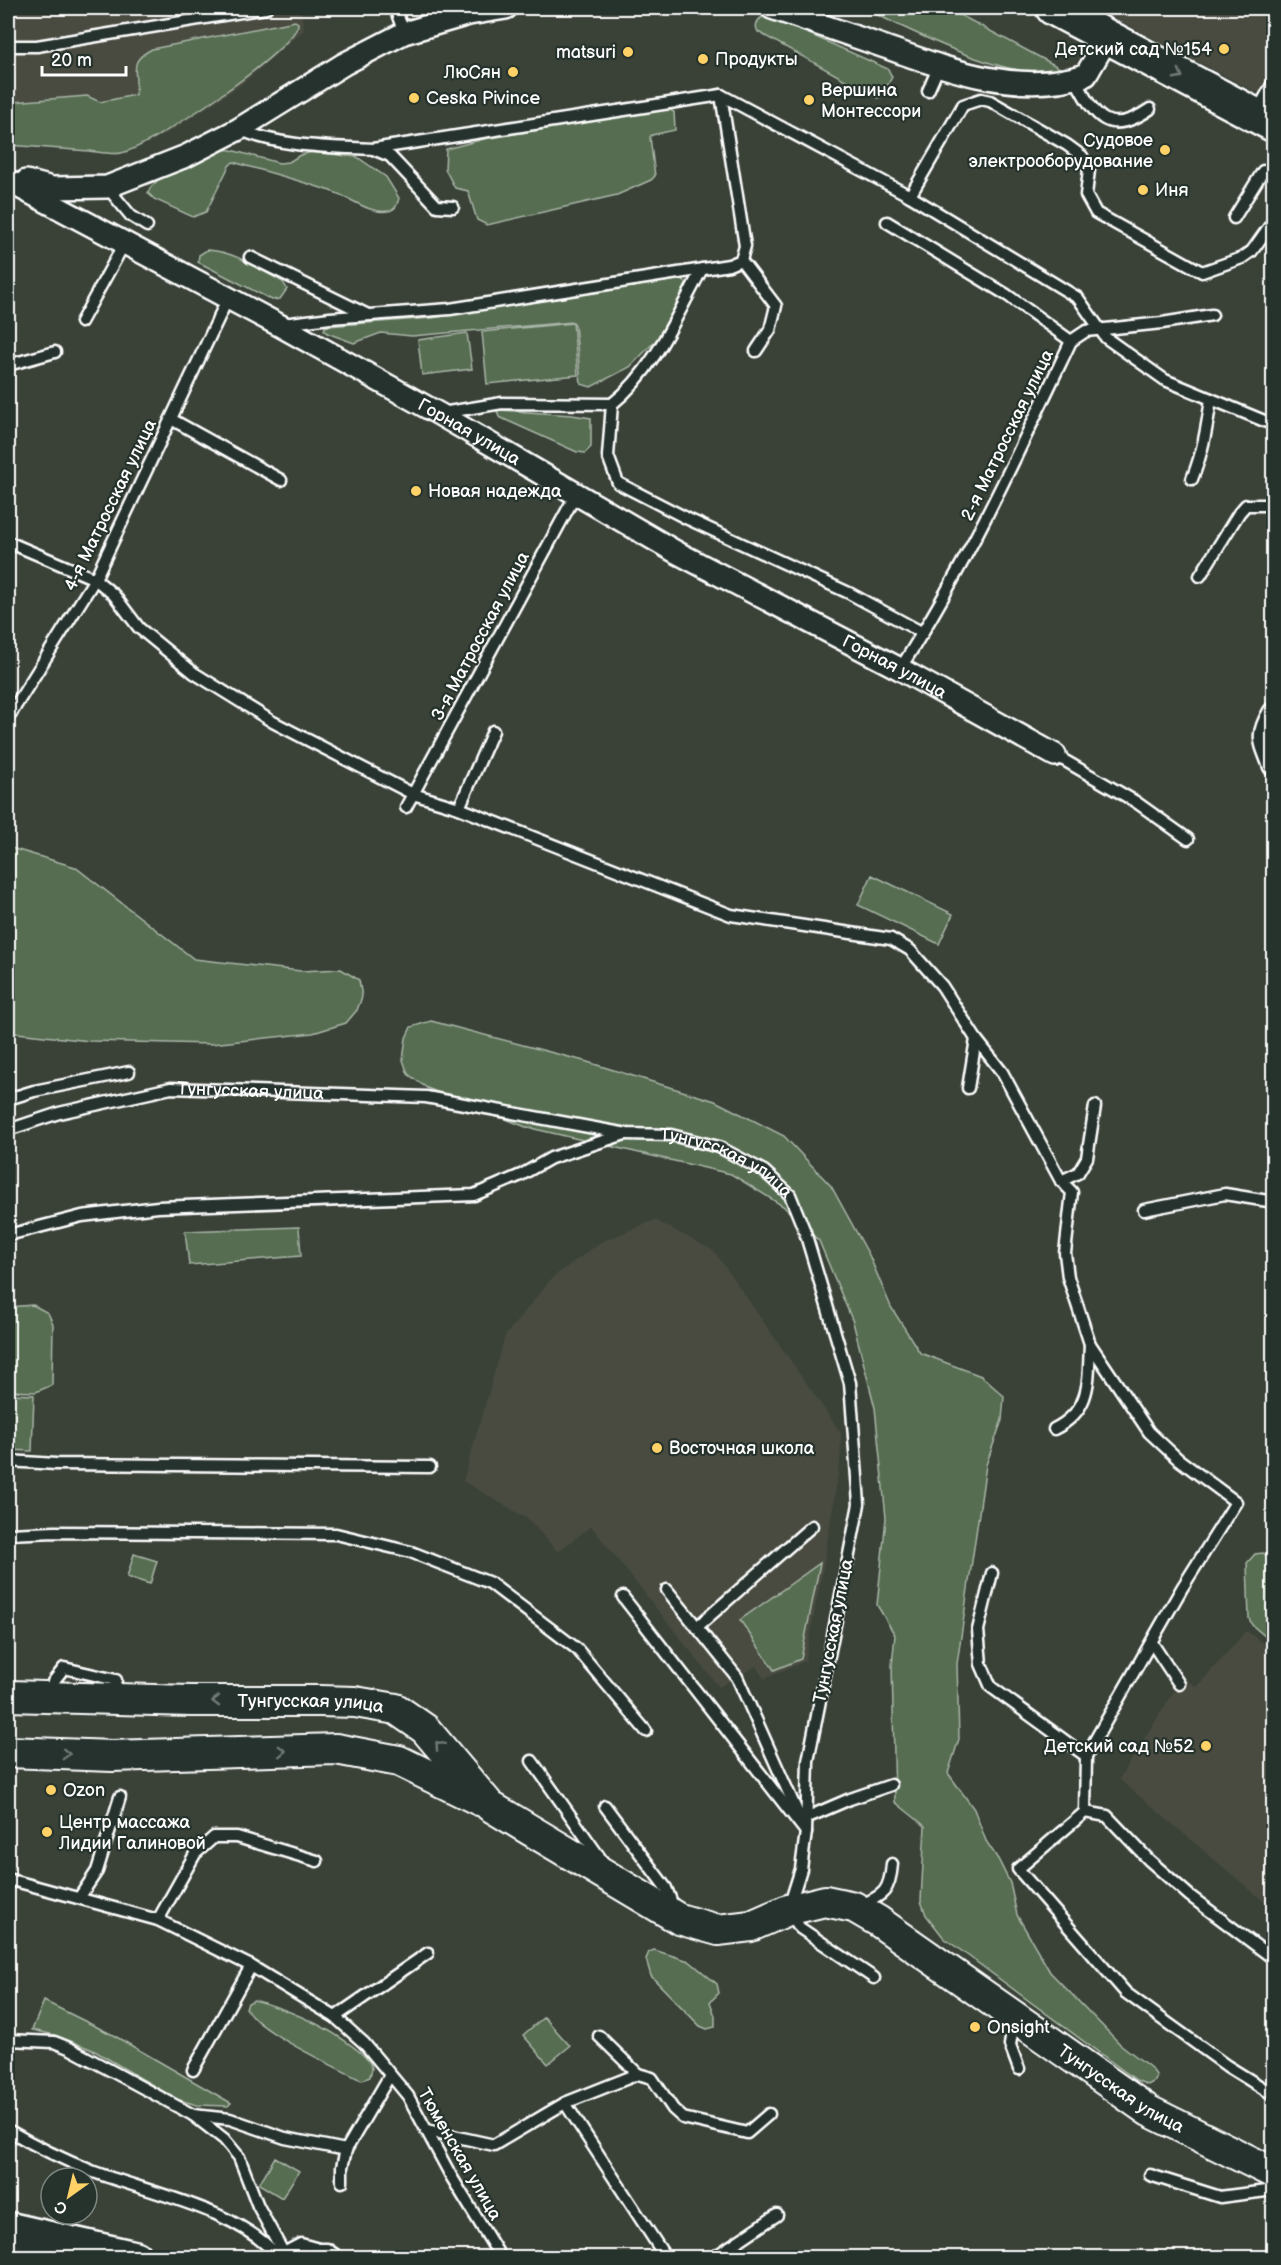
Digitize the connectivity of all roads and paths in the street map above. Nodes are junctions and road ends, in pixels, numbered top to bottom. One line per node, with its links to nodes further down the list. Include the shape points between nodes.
1 (266, 8): 8 (lane, via 37,46)
2 (395, 8): 6 (lane)
3 (506, 8): 6 (street)
4 (772, 8): 9 (street)
5 (1053, 8): 7 (main road)
6 (404, 33): 16 (street, via 344,64)
7 (1108, 37): 10 (street, via 1086,75); 15 (main road, one-way to 15)
8 (8, 45)
9 (939, 66): 10 (street, via 986,80 1036,84); 12 (lane)
10 (1075, 79): 14 (lane, via 1102,118 1126,122)
11 (1274, 81): 15 (lane)
12 (928, 91)
13 (721, 95): 17 (lane); 21 (lane); 29 (lane, via 745,246)
14 (1150, 109)
15 (1264, 120)
16 (239, 129): 17 (lane, via 270,139); 20 (street, via 186,156)
17 (373, 148): 22 (lane, via 390,156 437,206)
18 (1274, 177): 23 (lane, via 1263,171)
19 (8, 179): 20 (street, via 52,188); 27 (street, Горная улица)
20 (107, 187): 26 (lane, via 131,216)
21 (910, 196): 24 (lane, via 963,105 981,99 1082,156 1089,170 1086,195 1096,213 1202,272 1252,251); 36 (lane, via 1078,298)
22 (453, 207)
23 (1234, 218)
24 (1274, 220)
25 (887, 222): 37 (lane, via 1007,295)
26 (147, 226)
27 (124, 244): 31 (street, Горная улица); 34 (lane)
28 (250, 257): 33 (lane)
29 (741, 260): 30 (lane); 38 (lane, via 776,306 770,330)
30 (702, 269): 33 (lane, via 450,309); 42 (lane, via 662,342 628,392)
31 (228, 298): 35 (street, Горная улица); 44 (lane, 4-я Матросская улица)
32 (1212, 315): 36 (lane, 2-я Матросская улица)
33 (371, 316): 35 (lane)
34 (81, 322)
35 (279, 325): 43 (street, Горная улица)
36 (1100, 330): 37 (lane, 2-я Матросская улица, via 1086,331); 41 (lane, via 1106,339 1165,380)
37 (1071, 341): 53 (lane, 2-я Матросская улица, via 991,510)
38 (756, 351)
39 (55, 352): 40 (lane)
40 (8, 366)
41 (1211, 399): 45 (lane); 46 (lane, via 1208,427)
42 (612, 404): 43 (lane, via 501,404); 53 (lane, via 608,456 618,483 849,593)
43 (439, 414): 48 (street, Горная улица)
44 (171, 419): 47 (lane); 52 (lane, 4-я Матросская улица)
45 (1274, 424)
46 (1192, 479)
47 (281, 480)
48 (576, 494): 54 (street, Горная улица, via 676,552); 60 (lane, 3-я Матросская улица)
49 (1274, 505): 51 (lane, via 1246,505)
50 (8, 542): 52 (lane)
51 (1200, 576)
52 (95, 579): 56 (lane, 4-я Матросская улица); 60 (lane, via 114,595 139,628 194,673 273,722)
53 (923, 633): 54 (lane, 2-я Матросская улица)
54 (900, 669): 58 (street, Горная улица)
55 (1274, 713): 59 (street, via 1264,730 1264,739)
56 (8, 718)
57 (493, 731): 62 (lane)
58 (1055, 755): 63 (lane, via 1136,802)
59 (1274, 765)
60 (413, 794): 61 (lane, 3-я Матросская улица); 62 (lane)
61 (406, 807)
62 (459, 808): 64 (lane, via 731,915 891,939 910,950 942,986)
63 (1188, 839)
64 (976, 1039): 66 (lane); 71 (lane, via 1002,1072)
65 (129, 1072): 67 (lane)
66 (968, 1088)
67 (8, 1099)
68 (1095, 1106): 71 (lane, via 1087,1158 1078,1173)
69 (8, 1130): 70 (lane, Тунгусская улица, via 59,1113 171,1088 426,1097)
70 (627, 1134): 74 (lane, via 551,1158 474,1195 158,1207 82,1216); 99 (lane, Тунгусская улица, via 671,1136 719,1147 764,1171 790,1195 805,1232 850,1383 859,1504 808,1761)
71 (1061, 1181): 75 (lane, via 1072,1192 1065,1253 1068,1277)
72 (1274, 1202): 73 (lane, via 1225,1194)
73 (1144, 1210)
74 (8, 1235)
75 (1090, 1344): 76 (lane, via 1088,1394 1068,1422); 85 (lane, via 1149,1432 1236,1502)
76 (1054, 1429)
77 (8, 1461): 78 (lane)
78 (430, 1467)
79 (812, 1526): 84 (lane)
80 (8, 1534): 90 (lane, via 336,1533 411,1552 490,1583 577,1649)
81 (993, 1573): 92 (lane, via 978,1630 981,1664 991,1687)
82 (667, 1590): 84 (lane)
83 (623, 1597): 100 (lane)
84 (697, 1627): 100 (lane, via 737,1677)
85 (1152, 1644): 87 (lane); 92 (lane)
86 (116, 1680): 89 (lane, via 64,1668 53,1682)
87 (1179, 1684)
88 (8, 1696): 89 (main road, Тунгусская улица)
89 (50, 1698): 96 (main road, Тунгусская улица, one-way to 89, via 425,1730 396,1709 355,1702)
90 (646, 1731)
91 (8, 1752): 96 (main road, one-way to 96, via 112,1756 336,1749 399,1761)
92 (1086, 1756): 98 (lane)
93 (532, 1761): 104 (lane)
94 (891, 1785): 99 (lane)
95 (120, 1797): 105 (lane, via 97,1871)
96 (490, 1806): 104 (main road, Тунгусская улица)
97 (605, 1806): 108 (lane, via 666,1888)
98 (1084, 1812): 111 (lane, via 1107,1816 1190,1896); 122 (lane, via 1018,1869 1126,1994)
99 (808, 1817): 100 (lane, Тунгусская улица)
100 (806, 1832): 107 (lane, Тунгусская улица, via 801,1869)
101 (317, 1861): 109 (lane, via 237,1837 214,1837 195,1854)
102 (892, 1864): 106 (lane, via 891,1883 879,1898)
103 (8, 1879): 105 (lane, Тюменская улица)
104 (616, 1880): 108 (main road, Тунгусская улица)
105 (79, 1898): 109 (lane, Тюменская улица)
106 (854, 1906): 107 (main road, Тунгусская улица, via 825,1901); 115 (main road, Тунгусская улица)
107 (788, 1910): 108 (main road, Тунгусская улица, via 751,1926 717,1930); 113 (lane, via 800,1928)
108 (679, 1919)
109 (158, 1920): 112 (lane, Тюменская улица)
110 (428, 1953): 114 (lane)
111 (1274, 1959)
112 (251, 1966): 114 (lane, Тюменская улица); 119 (lane)
113 (874, 1978)
114 (334, 2017): 121 (lane, Тюменская улица, via 364,2043)
115 (1014, 2017): 118 (lane, via 1010,2044); 129 (main road, Тунгусская улица, via 1149,2110)
116 (599, 2036): 120 (lane)
117 (8, 2040): 125 (lane, via 54,2042 69,2048)
118 (1019, 2069)
119 (193, 2070)
120 (638, 2074): 123 (lane); 124 (lane, via 652,2078 683,2118 747,2133)
121 (390, 2075): 127 (lane, Тюменская улица, via 408,2096); 128 (lane)
122 (1274, 2095)
123 (565, 2103): 127 (lane, via 494,2145); 139 (lane)
124 (769, 2114)
125 (193, 2115): 128 (lane, via 230,2120 285,2138); 135 (lane, via 224,2139 239,2157)
126 (8, 2130): 135 (lane, via 46,2152 94,2172 176,2199 245,2228)
127 (426, 2130): 138 (lane, Тюменская улица)
128 (346, 2150): 131 (lane)
129 (1274, 2173)
130 (1150, 2175): 132 (lane, via 1220,2197)
131 (342, 2182)
132 (1274, 2190)
133 (777, 2215): 140 (lane)
134 (8, 2229): 136 (main road)
135 (280, 2255): 137 (lane, via 301,2244 327,2249)
136 (135, 2258)
137 (340, 2258)
138 (501, 2258)
139 (666, 2258)
140 (713, 2258)

